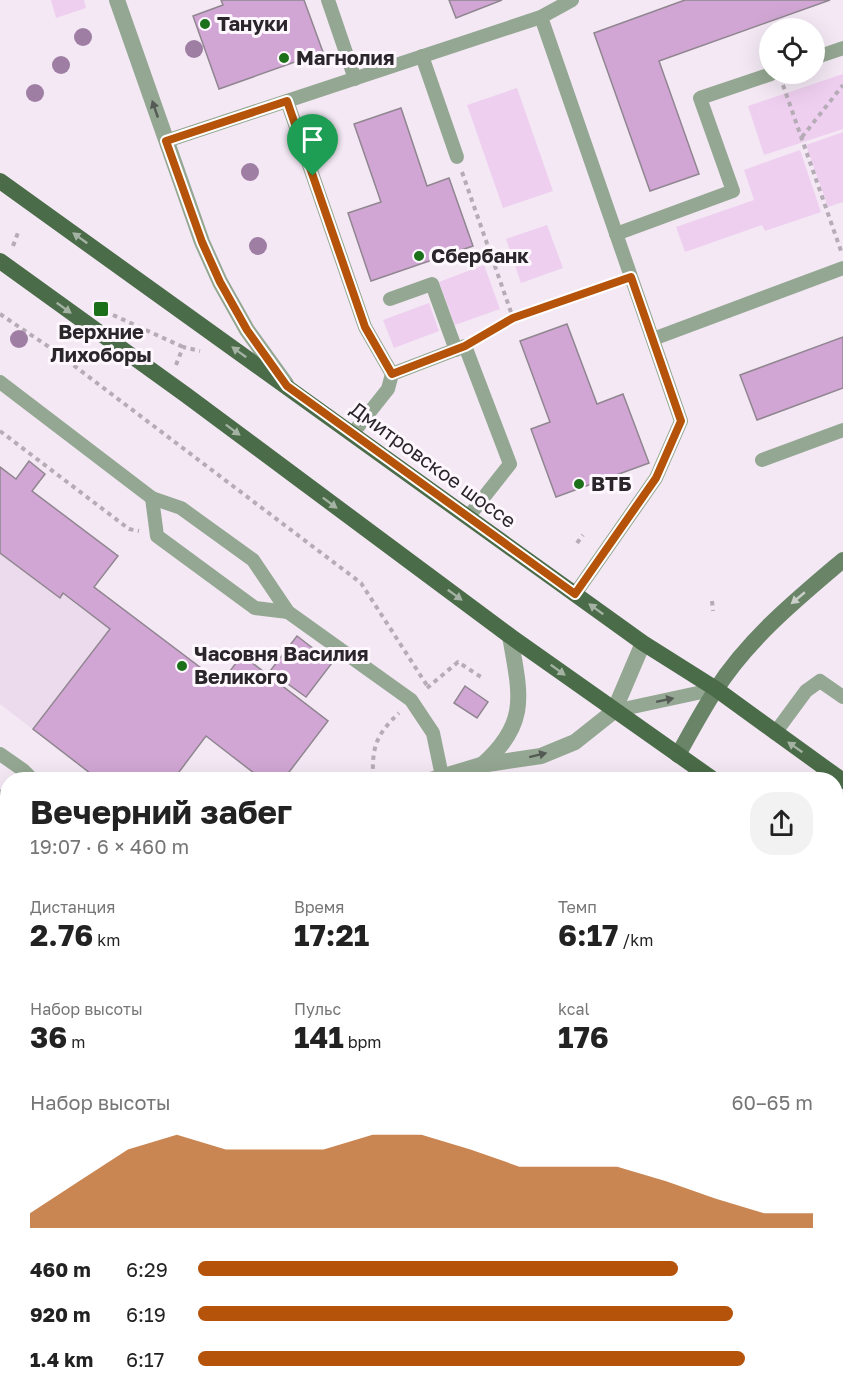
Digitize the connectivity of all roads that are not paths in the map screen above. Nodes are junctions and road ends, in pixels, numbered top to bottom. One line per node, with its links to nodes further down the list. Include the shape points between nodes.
1 (117, 0): 11 (street, one-way to 1)
2 (328, 0): 9 (lane)
3 (572, 0): 4 (lane)
4 (541, 17): 7 (lane); 14 (lane)
5 (843, 48): 6 (lane)
6 (825, 54)
7 (422, 56): 9 (lane); 12 (lane)
8 (759, 78): 14 (lane, via 700,98 733,191)
9 (354, 79): 10 (lane)
10 (287, 101): 11 (lane); 20 (lane, via 365,327)
11 (166, 141): 22 (street, via 220,282 247,330)
12 (457, 158)
13 (0, 181): 22 (main road, Дмитровское шоссе, one-way to 13)
14 (616, 234): 18 (lane)
15 (0, 261): 31 (main road, one-way to 31)
16 (843, 268): 18 (lane)
17 (390, 299): 19 (lane, via 432,284)
18 (653, 339): 29 (lane, via 681,421 656,478)
19 (461, 348): 20 (lane); 27 (lane, via 510,464)
20 (392, 374): 24 (lane, via 388,389)
21 (0, 382): 26 (lane)
22 (287, 386): 24 (main road, Дмитровское шоссе)
23 (843, 430): 25 (lane)
24 (353, 433): 27 (main road, Дмитровское шоссе)
25 (762, 460)
26 (152, 498): 30 (lane, via 181,508 253,560); 30 (lane, via 157,536 255,608)
27 (469, 516): 29 (main road, Дмитровское шоссе)
28 (843, 560): 33 (main road, one-way to 33, via 786,608)
29 (575, 594): 32 (main road, Дмитровское шоссе, one-way to 29)
30 (288, 612): 40 (lane, via 411,700 433,734)
31 (510, 636): 35 (main road, one-way to 35); 41 (street, via 517,717 500,749)
32 (643, 643): 33 (main road, Дмитровское шоссе); 35 (street)
33 (716, 689): 35 (lane, one-way to 33); 36 (main road, Дмитровское шоссе); 38 (main road)
34 (843, 697): 36 (lane, via 820,681 806,691)
35 (614, 711): 38 (main road); 41 (street, one-way to 35, via 541,756 575,742)
36 (775, 733): 43 (main road, Дмитровское шоссе, one-way to 36)
37 (0, 754): 39 (lane)
38 (678, 754): 42 (main road)
39 (23, 772)
40 (436, 772)
41 (473, 772)
42 (703, 772)
43 (830, 772)

